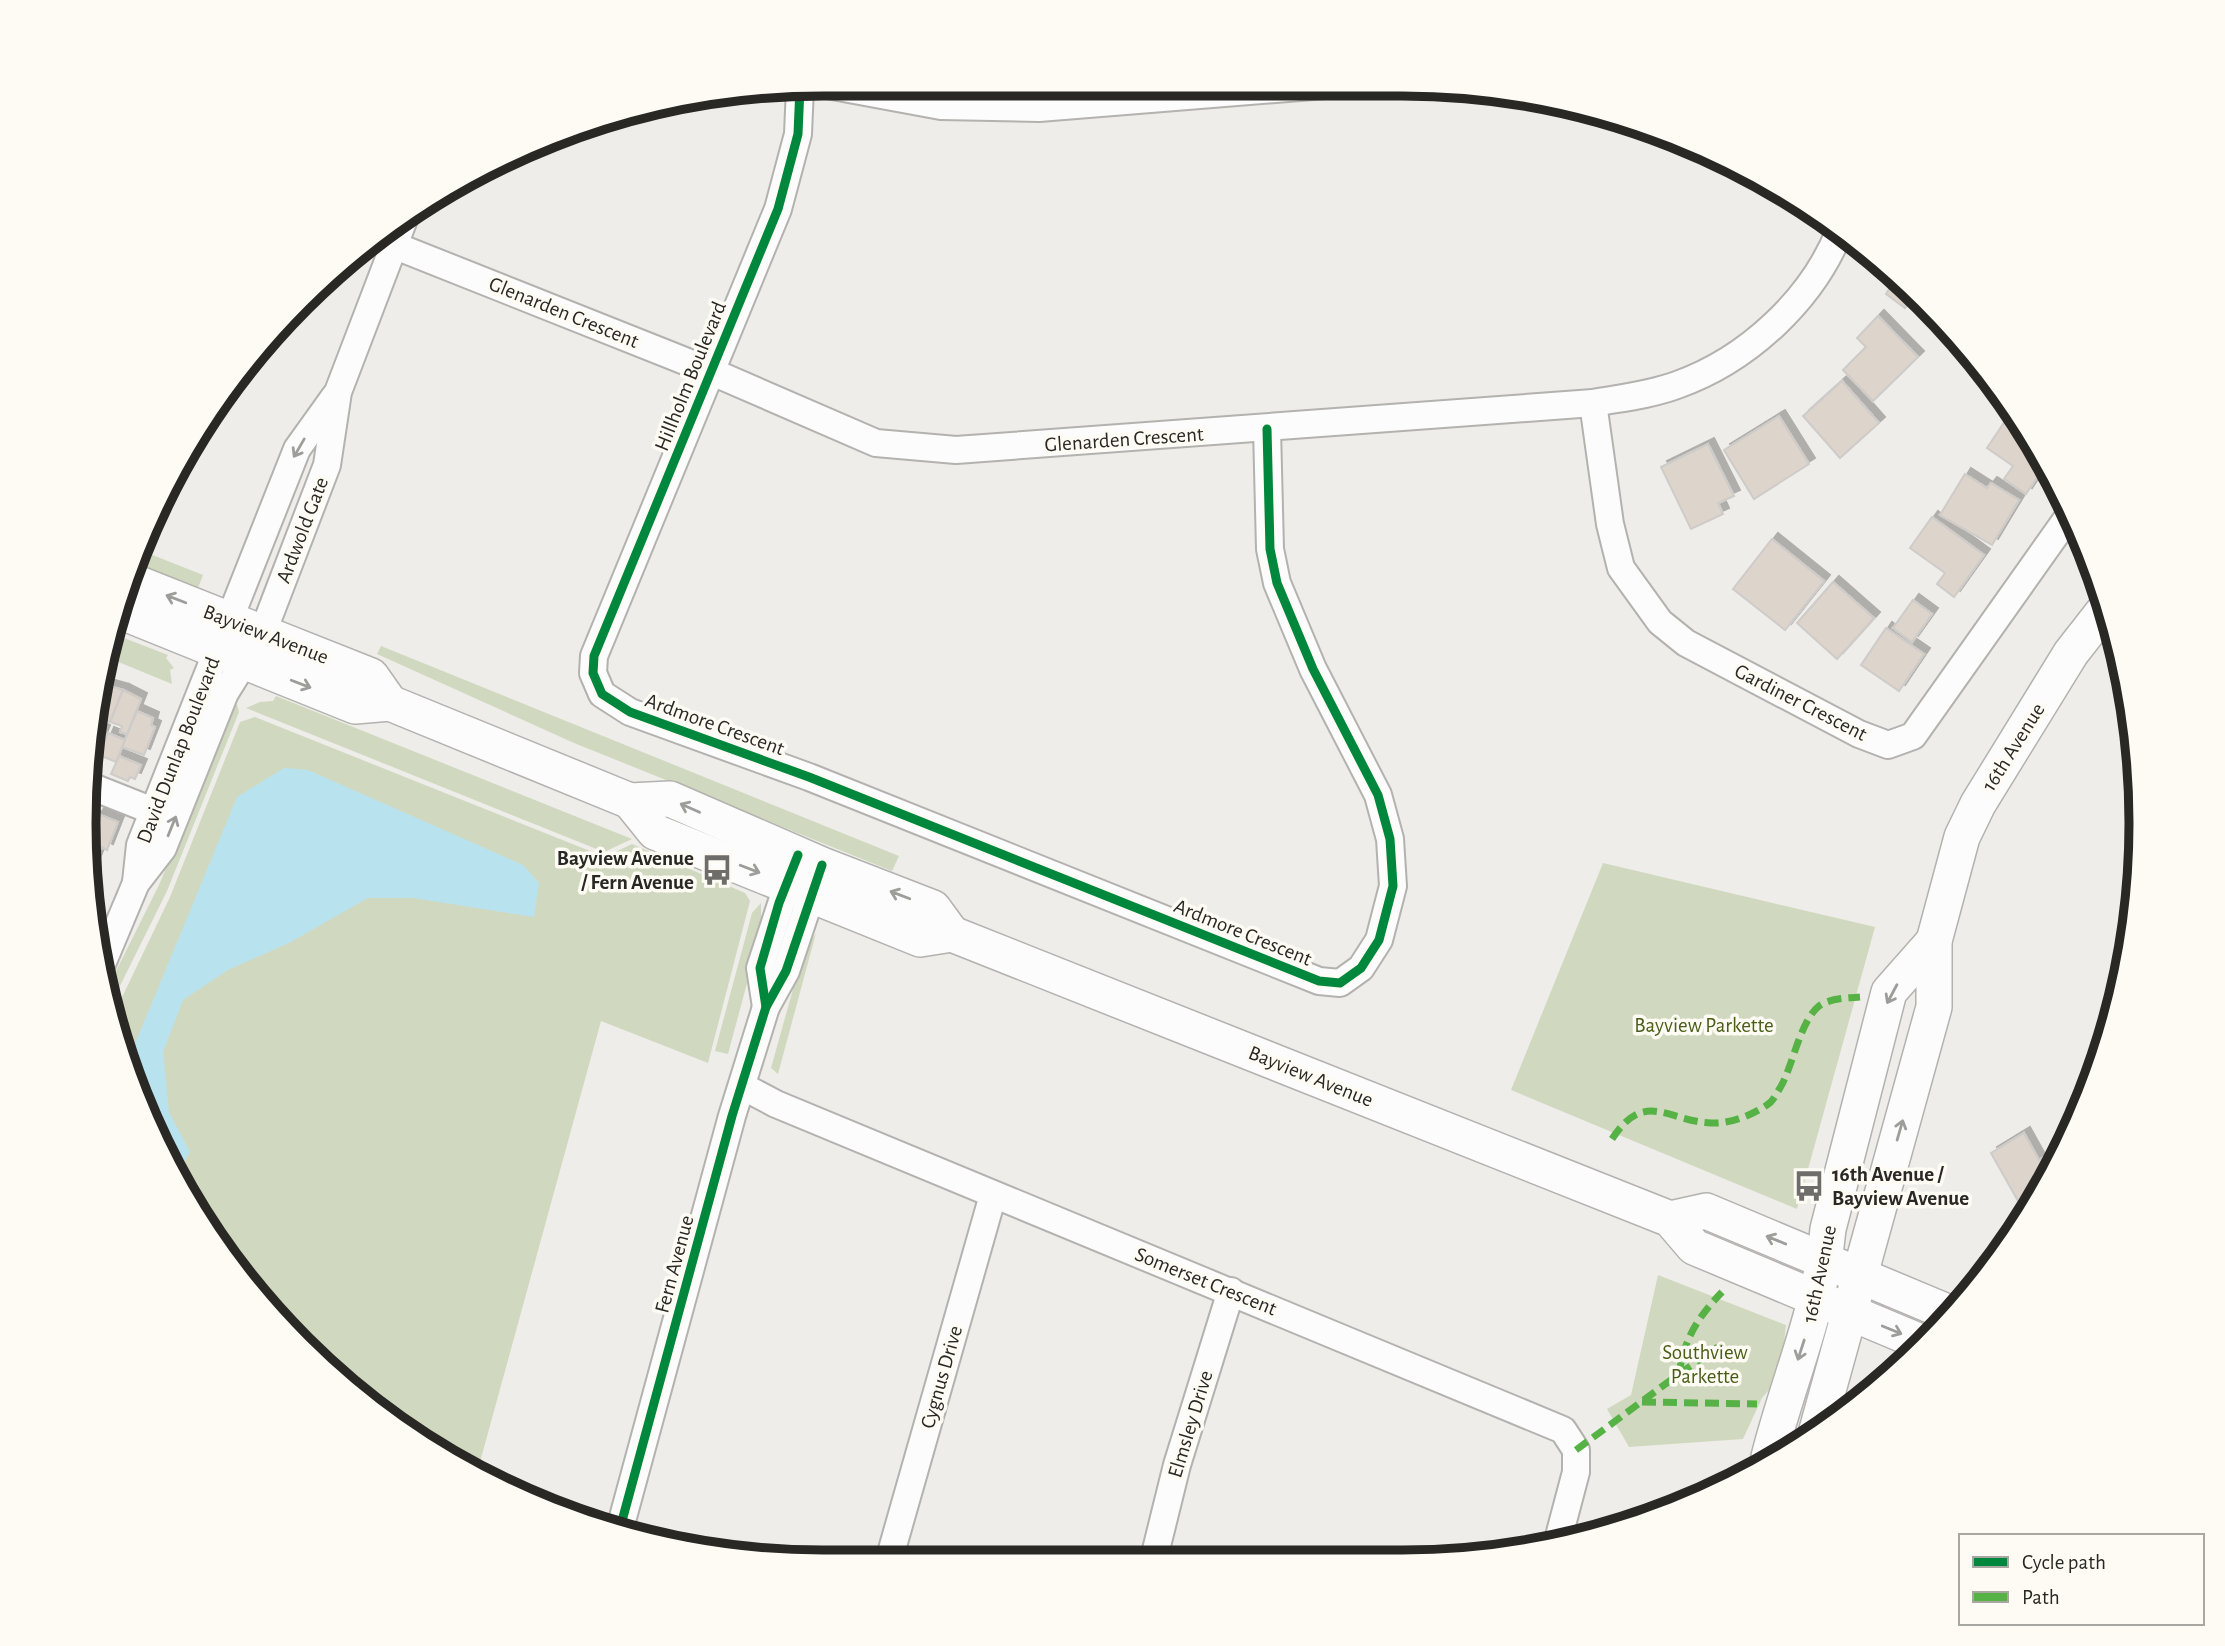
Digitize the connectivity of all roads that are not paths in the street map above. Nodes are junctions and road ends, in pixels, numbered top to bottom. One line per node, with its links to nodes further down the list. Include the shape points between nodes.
1 (886, 96): 2 (street, via 928,104 1040,107)
2 (1183, 96)
3 (800, 97): 6 (street, Hillholm Boulevard, via 789,176)
4 (1835, 240): 8 (street, Glenarden Crescent, via 1816,276 1752,345 1679,385)
5 (386, 242): 6 (street, Glenarden Crescent); 7 (street, Ardwold Gate)
6 (710, 371): 9 (street, Glenarden Crescent, via 876,443 913,448 956,450); 16 (street, Hillholm Boulevard, via 594,656)
7 (338, 392): 14 (street, Ardwold Gate, via 327,465); 15 (street, Ardwold Gate, one-way to 15, via 297,449)
8 (1593, 402): 9 (street, Glenarden Crescent); 10 (street, Gardiner Crescent, via 1610,524 1621,568 1660,622 1686,643 1888,746 1913,736)
9 (1267, 429): 16 (street, Ardmore Crescent, via 1270,549 1278,583 1313,668 1378,795 1390,839 1393,886 1380,940 1361,968 1340,983 1319,981 809,777 631,712 602,694)
10 (2064, 524)
11 (137, 585): 15 (main road, Bayview Avenue, one-way to 11)
12 (128, 613): 15 (main road, Bayview Avenue)
13 (2099, 618): 22 (main road, 16th Avenue, via 2071,653 1978,804 1962,837)
14 (263, 632): 15 (main road, Bayview Avenue); 17 (main road, Bayview Avenue, via 371,676)
15 (230, 643): 17 (main road, Bayview Avenue, one-way to 17, via 355,706); 19 (street, David Dunlap Boulevard); 21 (street, David Dunlap Boulevard, one-way to 15, via 163,848 225,693)
16 (593, 673)
17 (390, 703): 20 (main road, Bayview Avenue, via 630,801 670,799)
18 (97, 789): 19 (street)
19 (153, 811): 21 (street, David Dunlap Boulevard, via 140,845)
20 (804, 874): 24 (street, Fern Avenue, via 760,968 766,1007); 26 (main road, Bayview Avenue, via 933,908 952,934)
21 (136, 883): 23 (street, David Dunlap Boulevard)
22 (1934, 941): 27 (main road, 16th Avenue, one-way to 27, via 1889,992 1828,1229); 28 (main road, 16th Avenue, one-way to 22, via 1934,1007)
23 (108, 951)
24 (742, 1086): 25 (street, Somerset Crescent); 36 (street, Fern Avenue)
25 (993, 1195): 29 (street, Somerset Crescent); 38 (street, Cygnus Drive)
26 (1670, 1219): 27 (main road, one-way to 26, via 1706,1211); 30 (main road, Bayview Avenue, via 1694,1247)
27 (1825, 1260): 28 (main road); 30 (main road, 16th Avenue)
28 (1861, 1276): 31 (main road); 32 (main road, 16th Avenue)
29 (1231, 1291): 37 (street, Somerset Crescent, via 1563,1430 1576,1450 1576,1472); 39 (street, Elmsley Drive)
30 (1815, 1299): 32 (main road, Bayview Avenue); 35 (main road, 16th Avenue, one-way to 35)
31 (1941, 1310)
32 (1851, 1314): 33 (main road, Bayview Avenue, one-way to 33); 34 (main road, 16th Avenue)
33 (1914, 1339)
34 (1821, 1416)
35 (1772, 1448)
36 (622, 1521)
37 (1560, 1532)
38 (892, 1550)
39 (1156, 1550)

